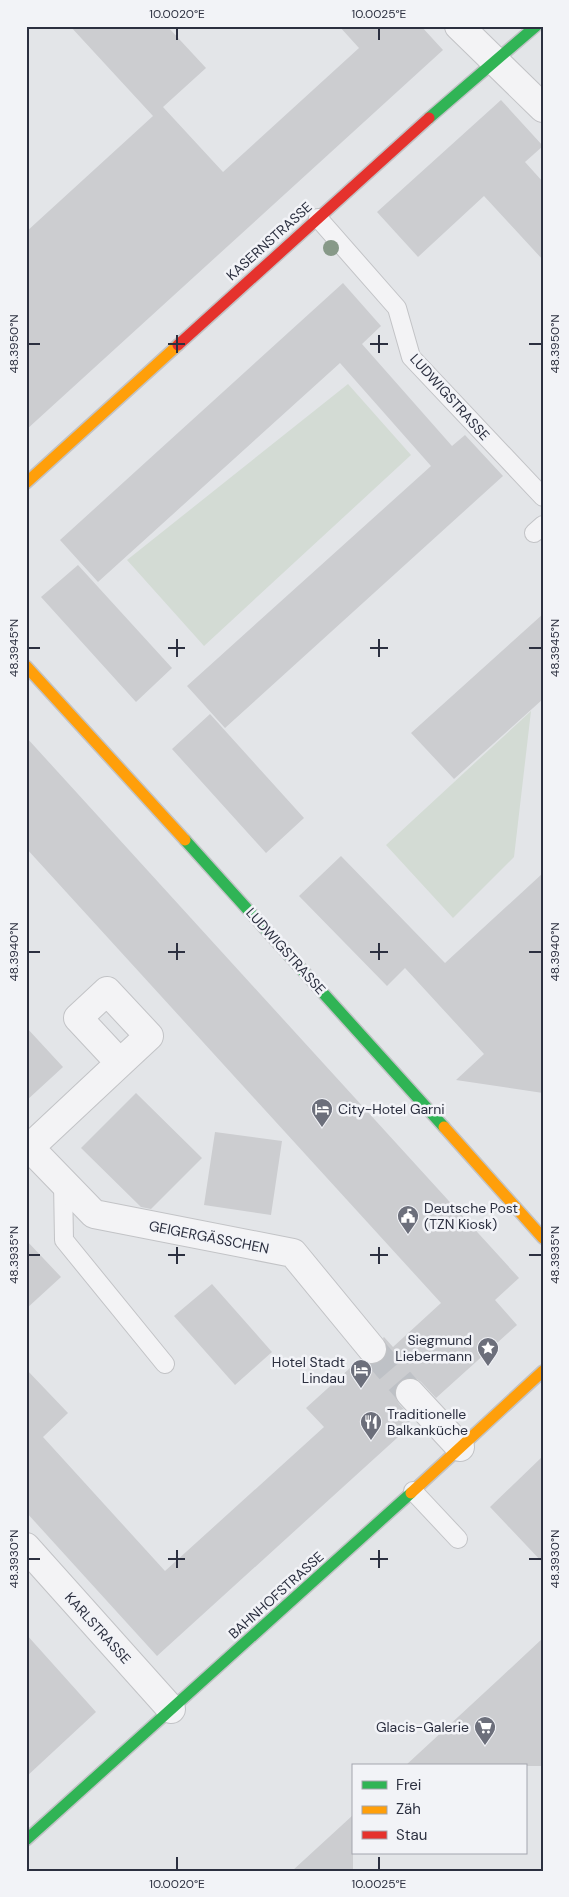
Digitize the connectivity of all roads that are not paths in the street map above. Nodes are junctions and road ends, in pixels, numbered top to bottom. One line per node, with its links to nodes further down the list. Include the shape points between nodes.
1 (459, 26): 3 (street)
2 (536, 26): 3 (street, KASERNSTRASSE)
3 (494, 61): 4 (street); 5 (street, KASERNSTRASSE)
4 (543, 108)
5 (318, 218): 6 (street, KASERNSTRASSE); 7 (lane, LUDWIGSTRASSE, via 397,308 411,357)
6 (26, 483)
7 (543, 497)
8 (26, 666): 12 (street, LUDWIGSTRASSE, via 226,883)
9 (120, 1063): 10 (street)
10 (28, 1149): 11 (street, GEIGERGÄSSCHEN)
11 (63, 1182): 13 (street, GEIGERGÄSSCHEN, via 94,1214 293,1253); 14 (lane, via 64,1240)
12 (543, 1238)
13 (372, 1349)
14 (165, 1364)
15 (543, 1371): 17 (street, BAHNHOFSTRASSE)
16 (410, 1393): 17 (street)
17 (460, 1447): 18 (street, BAHNHOFSTRASSE)
18 (413, 1491): 19 (lane); 21 (street, BAHNHOFSTRASSE)
19 (458, 1539)
20 (26, 1547): 21 (street, KARLSTRASSE)
21 (171, 1709): 22 (street, BAHNHOFSTRASSE)
22 (26, 1840)

